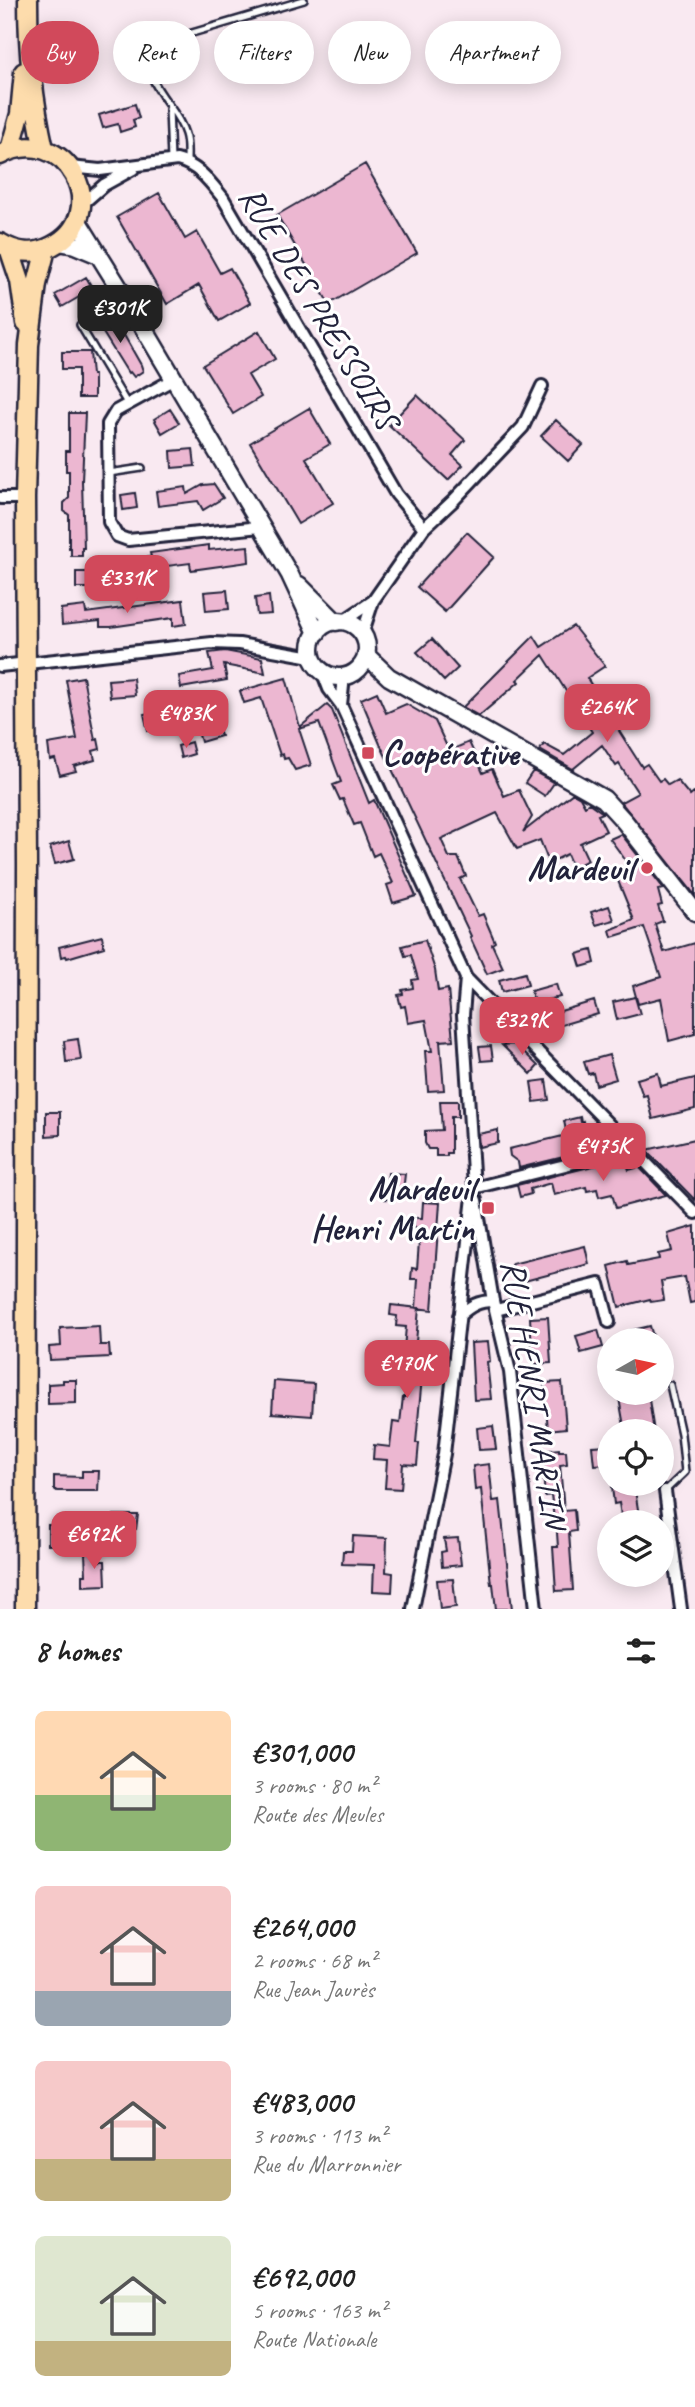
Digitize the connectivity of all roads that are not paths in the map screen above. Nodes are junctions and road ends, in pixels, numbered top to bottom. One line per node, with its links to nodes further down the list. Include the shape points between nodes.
1 (28, 0): 3 (main road)
2 (304, 0): 6 (lane, via 153,47 148,58 151,79)
3 (28, 21)
4 (23, 84): 8 (main road, via 20,114)
5 (33, 84): 7 (main road)
6 (169, 106): 9 (lane); 10 (lane, via 185,132)
7 (44, 149): 8 (main road, via 27,146); 12 (main road)
8 (5, 153)
9 (171, 160): 10 (street); 11 (street)
10 (187, 163): 27 (street, RUE DES PRESSOIRS, via 223,198 396,494)
11 (139, 166): 12 (street); 13 (street, via 104,185)
12 (70, 167): 13 (main road, via 81,192)
13 (79, 212): 15 (main road, via 70,232); 16 (street)
14 (4, 246): 15 (main road, via 27,252); 18 (main road, via 20,281)
15 (52, 246): 16 (street, via 75,246); 18 (main road, via 37,284)
16 (99, 255): 19 (street)
17 (80, 325): 21 (lane)
18 (29, 345): 25 (main road)
19 (174, 379): 21 (street); 26 (street)
20 (542, 386): 27 (street, via 523,427)
21 (128, 405): 23 (street, via 116,411 108,424)
22 (142, 468): 23 (lane)
23 (108, 473): 26 (street, via 109,522 117,536 128,540)
24 (0, 498): 25 (street)
25 (25, 498): 35 (main road)
26 (261, 527): 28 (street)
27 (424, 528): 29 (street)
28 (290, 575): 30 (street); 31 (street)
29 (373, 601): 30 (street); 32 (street)
30 (339, 622): 31 (street); 32 (street, via 357,628)
31 (317, 633): 34 (street)
32 (362, 635): 33 (street)
33 (366, 655): 38 (street); 39 (street)
34 (312, 657): 35 (street, via 212,643); 37 (street)
35 (27, 662): 36 (street); 54 (main road)
36 (0, 666)
37 (322, 671): 38 (street, via 336,677); 40 (street)
38 (350, 674): 39 (street); 40 (street)
39 (389, 677): 41 (street, via 613,807)
40 (341, 705): 42 (street)
41 (695, 912)
42 (466, 978): 43 (street); 44 (street, via 463,1014)
43 (632, 1148): 44 (street); 45 (street)
44 (474, 1188): 46 (street); 47 (street, RUE HENRI MARTIN)
45 (695, 1213)
46 (467, 1242): 47 (street, via 478,1239); 49 (street)
47 (483, 1244): 48 (street, RUE HENRI MARTIN)
48 (494, 1306): 49 (street, via 481,1301); 50 (street, via 599,1284); 56 (street, RUE HENRI MARTIN, via 510,1372)
49 (459, 1316): 55 (street, via 444,1454)
50 (609, 1322)
51 (674, 1403): 52 (lane, via 685,1472)
52 (674, 1482)
53 (666, 1496): 57 (street)
54 (25, 1609)
55 (412, 1609)
56 (536, 1609)
57 (681, 1609)

